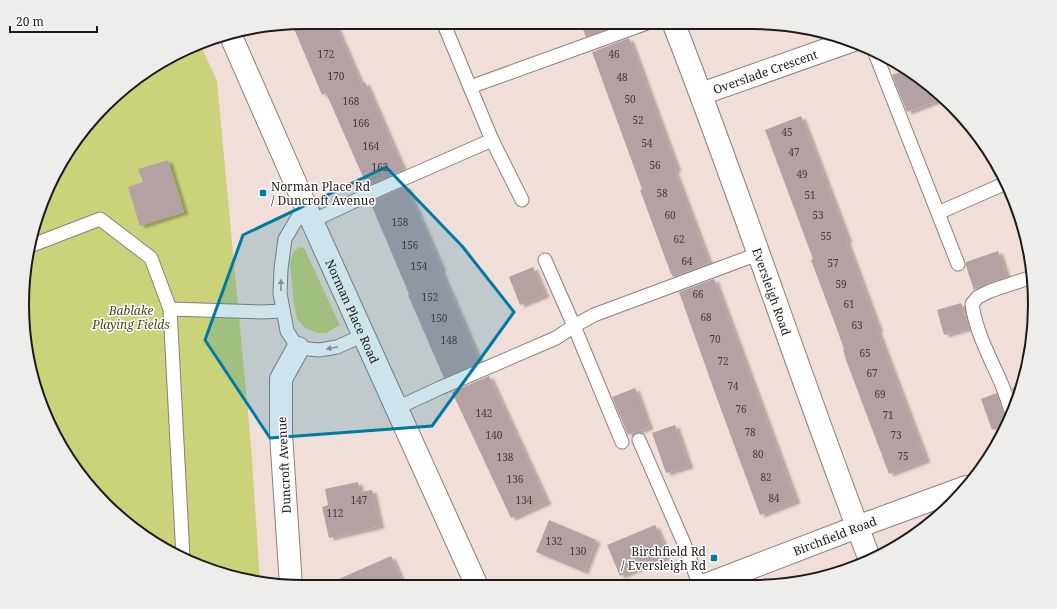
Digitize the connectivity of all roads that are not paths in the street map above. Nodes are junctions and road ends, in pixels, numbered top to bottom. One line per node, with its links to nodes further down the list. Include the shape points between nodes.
1 (446, 29): 7 (lane)
2 (631, 29): 7 (lane)
3 (676, 29): 8 (street, Eversleigh Road)
4 (232, 38): 13 (street, Norman Place Road)
5 (842, 44): 8 (street, Overslade Crescent)
6 (877, 59): 12 (lane)
7 (470, 87): 9 (lane)
8 (701, 94): 15 (street, Eversleigh Road)
9 (492, 140): 11 (lane); 13 (lane, via 380,189)
10 (1001, 185): 12 (lane)
11 (522, 200)
12 (938, 212): 17 (lane)
13 (308, 213): 20 (lane, one-way to 13, via 280,293 285,240); 22 (street, Norman Place Road)
14 (36, 244): 19 (lane, via 100,219 151,258)
15 (758, 254): 21 (lane, via 594,315); 29 (street, Eversleigh Road)
16 (545, 260): 21 (lane)
17 (958, 264)
18 (1027, 279): 24 (lane, via 990,291 978,297 972,304 983,342)
19 (170, 309): 20 (lane); 30 (lane)
20 (283, 311): 23 (lane, via 287,332)
21 (574, 326): 25 (lane, via 556,338); 27 (lane)
22 (364, 335): 23 (lane, one-way to 23, via 337,347 319,350); 25 (street, Norman Place Road)
23 (298, 348): 32 (street, Duncroft Avenue, via 282,379 281,434)
24 (1009, 405)
25 (397, 408): 33 (street, Norman Place Road)
26 (639, 440): 34 (lane)
27 (622, 442)
28 (955, 491): 29 (street, Birchfield Road)
29 (857, 527): 31 (street, Eversleigh Road); 35 (street, Birchfield Road)
30 (183, 552)
31 (868, 555)
32 (291, 579)
33 (474, 580)
34 (698, 580)
35 (719, 580)

